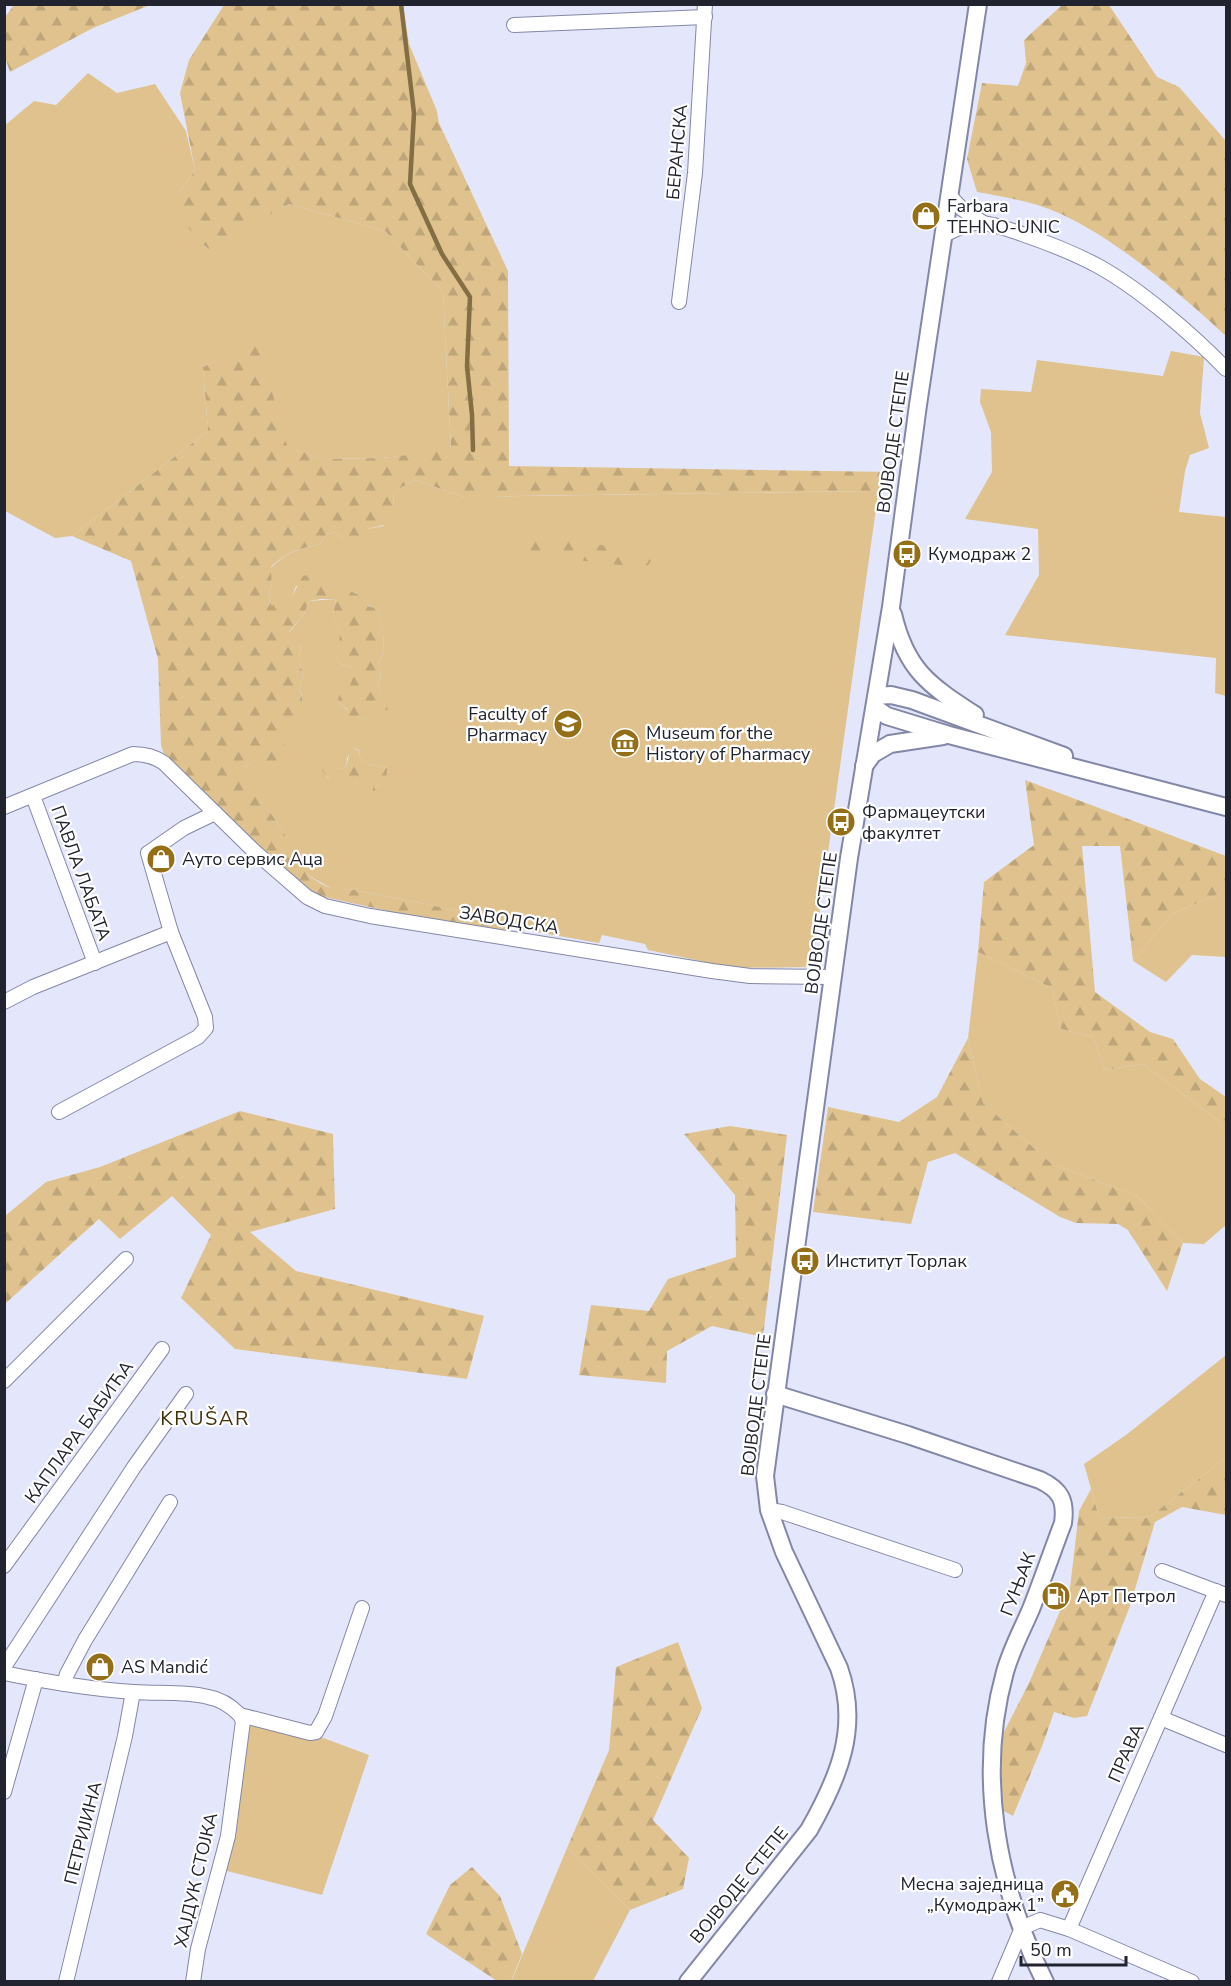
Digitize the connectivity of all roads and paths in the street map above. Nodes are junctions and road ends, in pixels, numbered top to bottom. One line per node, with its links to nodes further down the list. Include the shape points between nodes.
1 (978, 4): 4 (street, ВОЈВОДЕ СТЕПЕ)
2 (705, 11): 3 (street); 7 (street, БЕРАНСКА, via 695,173)
3 (514, 25)
4 (949, 195): 5 (street); 6 (street, ВОЈВОДЕ СТЕПЕ)
5 (981, 222): 6 (street); 8 (street, via 1040,240 1100,268 1171,320)
6 (944, 235): 9 (street, ВОЈВОДЕ СТЕПЕ)
7 (679, 302)
8 (1227, 369)
9 (891, 607): 10 (street, ВОЈВОДЕ СТЕПЕ); 11 (street, via 903,647 917,670 933,687)
10 (876, 702): 11 (street, via 891,695); 12 (street, via 887,716); 14 (street, ВОЈВОДЕ СТЕПЕ)
11 (999, 731): 15 (street)
12 (949, 735): 14 (street, via 890,744 873,754); 15 (street)
13 (164, 763): 16 (street, ПАВЛА ЛАБАТА, via 152,756 133,754); 19 (street, ЗАВОДСКА)
14 (864, 766): 22 (street, ВОЈВОДЕ СТЕПЕ)
15 (1138, 785): 18 (street)
16 (33, 796): 17 (street, ПАВЛА ЛАБАТА); 21 (street, ПАВЛА ЛАБАТА)
17 (4, 807)
18 (1227, 807)
19 (215, 813): 20 (street, via 184,828 148,853); 22 (street, ЗАВОДСКА, via 307,897 329,907 712,971)
20 (171, 932): 21 (street); 24 (street, via 206,1028 198,1037)
21 (95, 963): 23 (street)
22 (832, 978): 29 (street, ВОЈВОДЕ СТЕПЕ)
23 (4, 1002)
24 (59, 1112)
25 (126, 1258): 27 (street)
26 (162, 1350): 32 (street, КАПЛАРА БАБИЋА)
27 (4, 1381)
28 (186, 1394): 37 (street)
29 (775, 1394): 31 (street, ВОЈВОДЕ СТЕПЕ, via 765,1476); 46 (street, ГУЊАК, via 1040,1480 1059,1493 1065,1507 1063,1523 1012,1652 995,1723 992,1790 996,1836)
30 (170, 1502): 40 (street, via 85,1640)
31 (769, 1510): 33 (street); 50 (street, ВОЈВОДЕ СТЕПЕ, via 792,1572 839,1668 847,1698 848,1729 839,1767 809,1830)
32 (4, 1566)
33 (955, 1570)
34 (1162, 1571): 35 (street)
35 (1221, 1593): 43 (street, ПРАВА)
36 (362, 1608): 42 (street, via 316,1732)
37 (4, 1666)
38 (4, 1673): 39 (street)
39 (36, 1679): 40 (street); 45 (street)
40 (64, 1684): 41 (street)
41 (133, 1692): 42 (street, via 211,1697); 48 (street, ПЕТРИЈИНА)
42 (240, 1715): 49 (street, ХАЈДУК СТОЈКА, via 243,1721 228,1836)
43 (1161, 1718): 44 (street); 47 (street, ПРАВА)
44 (1227, 1745)
45 (4, 1792)
46 (1022, 1928): 47 (street, via 1040,1920); 51 (street); 52 (street, ГУЊАК)
47 (1070, 1929): 53 (street)
48 (66, 1982)
49 (193, 1982)
50 (688, 1982)
51 (999, 1982)
52 (1045, 1982)
53 (1192, 1982)

